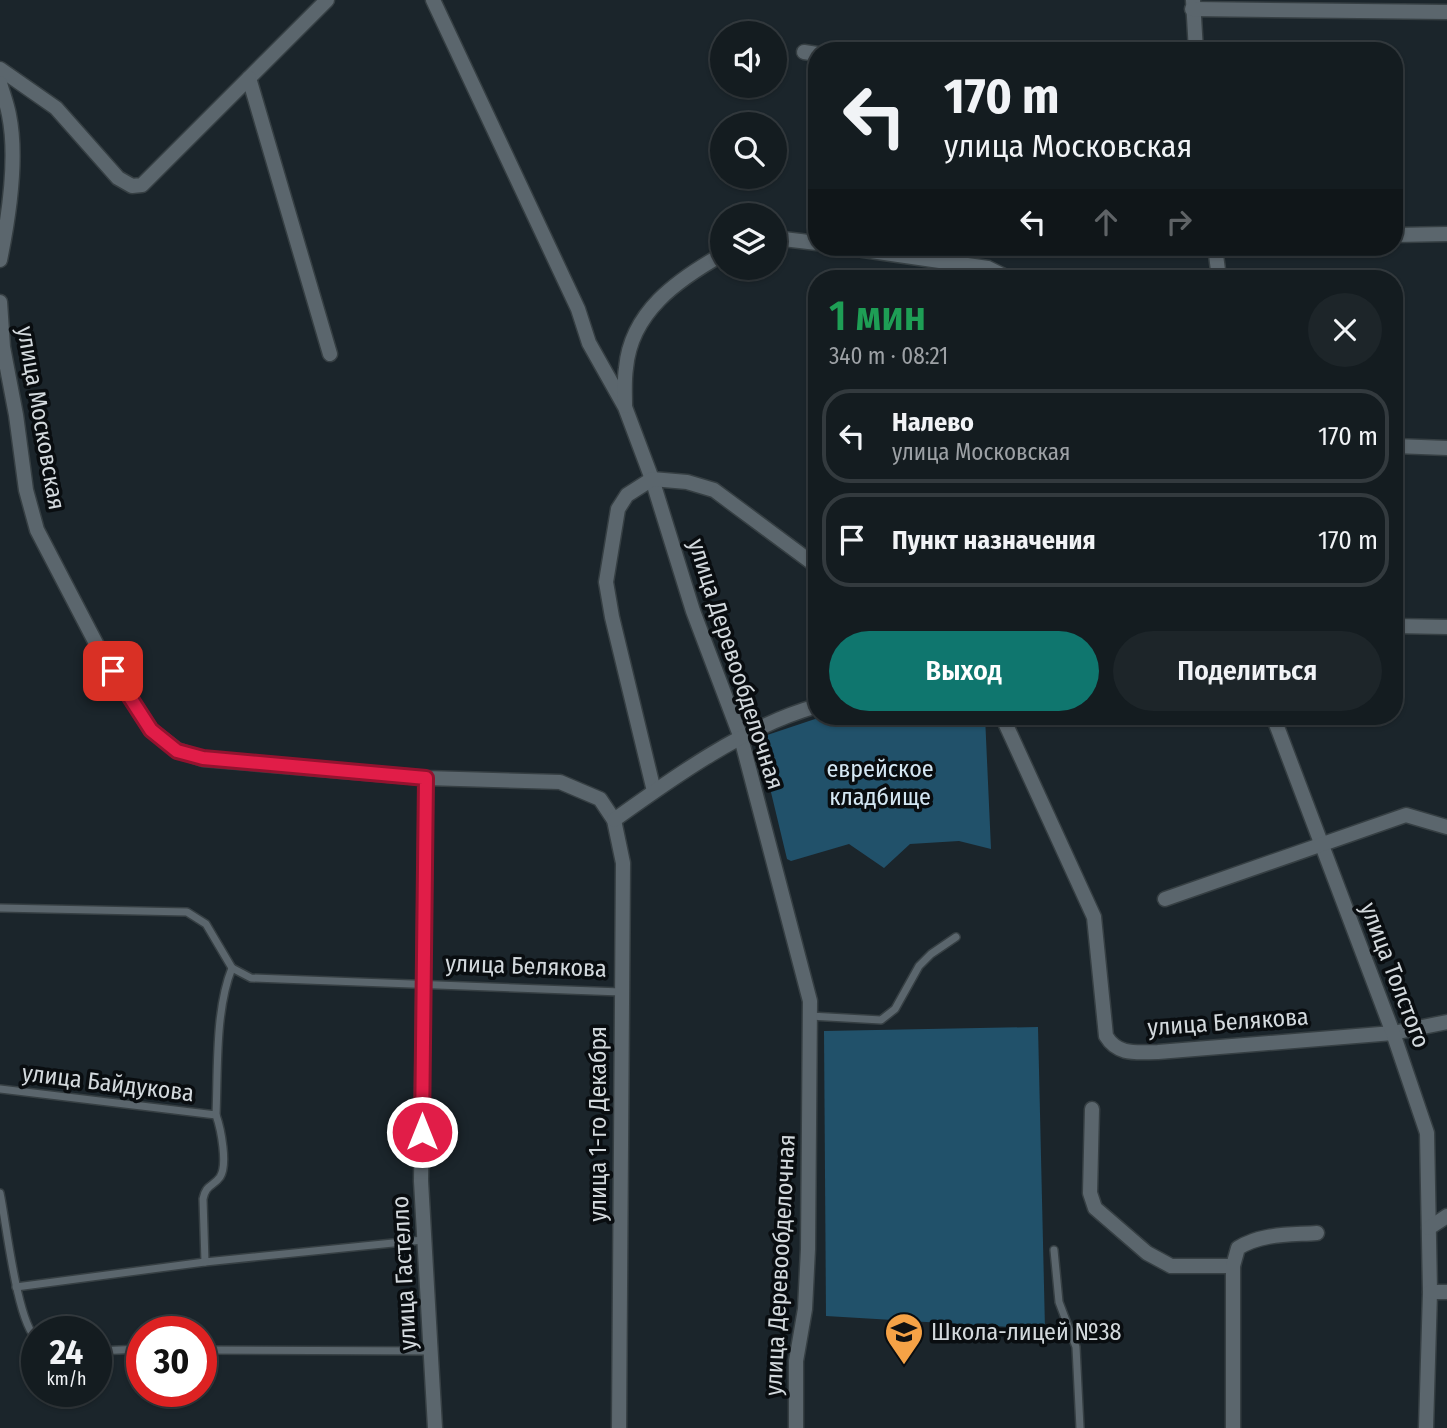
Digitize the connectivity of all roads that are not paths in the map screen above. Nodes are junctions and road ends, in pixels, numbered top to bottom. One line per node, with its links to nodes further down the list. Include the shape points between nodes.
1 (327, 0): 7 (street)
2 (433, 0): 19 (street, улица Деревообделочная, via 578,309 589,343)
3 (1193, 4): 4 (street); 5 (street)
4 (1447, 12)
5 (1195, 42)
6 (0, 69): 7 (street, via 56,108 118,178 132,186 142,186)
7 (249, 78): 18 (street)
8 (0, 83): 14 (street, via 12,155 9,214)
9 (1447, 234): 10 (street)
10 (1403, 236)
11 (787, 239): 12 (street)
12 (808, 242)
13 (905, 256): 16 (street)
14 (0, 260)
15 (710, 262): 19 (street, via 654,303 639,326 626,368)
16 (992, 270)
17 (0, 302): 30 (street, улица Московская, via 26,490 37,530 100,651 151,730 177,751 203,758)
18 (330, 354)
19 (625, 407): 22 (street, улица Деревообделочная)
20 (1403, 446): 21 (street)
21 (1447, 447)
22 (652, 480): 23 (street, via 687,482 714,490); 29 (street, улица Деревообделочная, via 693,611); 31 (street, via 626,495 618,509 607,582)
23 (808, 560)
24 (1403, 626): 25 (street)
25 (1447, 628)
26 (808, 708): 29 (street)
27 (1006, 725): 43 (street, улица Белякова, via 1094,917 1106,1036 1112,1045 1123,1052 1158,1052)
28 (1276, 725): 34 (street, улица Толстого)
29 (741, 738): 31 (street); 41 (street, улица Деревообделочная, via 810,1001)
30 (426, 778): 32 (street, улица Московская, via 561,782 600,799); 39 (street, улица Гастелло)
31 (654, 791): 32 (street)
32 (614, 820): 40 (street, улица 1-го Декабря, via 623,863)
33 (1447, 827): 34 (street, via 1406,814)
34 (1321, 846): 35 (street); 43 (street, улица Толстого)
35 (1165, 899)
36 (0, 908): 38 (lane, via 187,912 206,923)
37 (956, 937): 41 (lane, via 919,967 895,1009 881,1020)
38 (232, 968): 39 (lane, улица Белякова, via 251,978); 46 (lane, via 224,986)
39 (423, 985): 40 (lane, улица Белякова); 51 (street, улица Гастелло)
40 (621, 992): 62 (street, улица 1-го Декабря)
41 (809, 1016): 63 (street, улица Деревообделочная, via 808,1249 796,1361)
42 (1447, 1022): 43 (street, улица Белякова)
43 (1393, 1033): 49 (street, улица Толстого, via 1427,1133)
44 (0, 1089): 46 (lane, улица Байдукова)
45 (1092, 1109): 54 (street, via 1090,1193 1095,1208 1147,1253 1171,1265)
46 (216, 1115): 53 (lane, улица Байдукова, via 223,1163 220,1177 203,1199)
47 (0, 1193): 55 (lane)
48 (1447, 1216): 49 (street)
49 (1429, 1228): 56 (street, улица Толстого)
50 (1317, 1233): 54 (street, via 1249,1241 1238,1248)
51 (424, 1240): 53 (lane); 60 (street, улица Гастелло)
52 (1054, 1250): 64 (lane, via 1059,1302 1076,1347)
53 (205, 1262): 55 (lane)
54 (1233, 1266): 65 (street)
55 (16, 1287): 58 (lane)
56 (1430, 1292): 57 (street); 66 (street, улица Толстого)
57 (1447, 1292)
58 (25, 1316)
59 (217, 1350): 60 (lane)
60 (432, 1350): 61 (street, улица Гастелло)
61 (435, 1428)
62 (619, 1428)
63 (796, 1428)
64 (1080, 1428)
65 (1233, 1428)
66 (1426, 1428)

